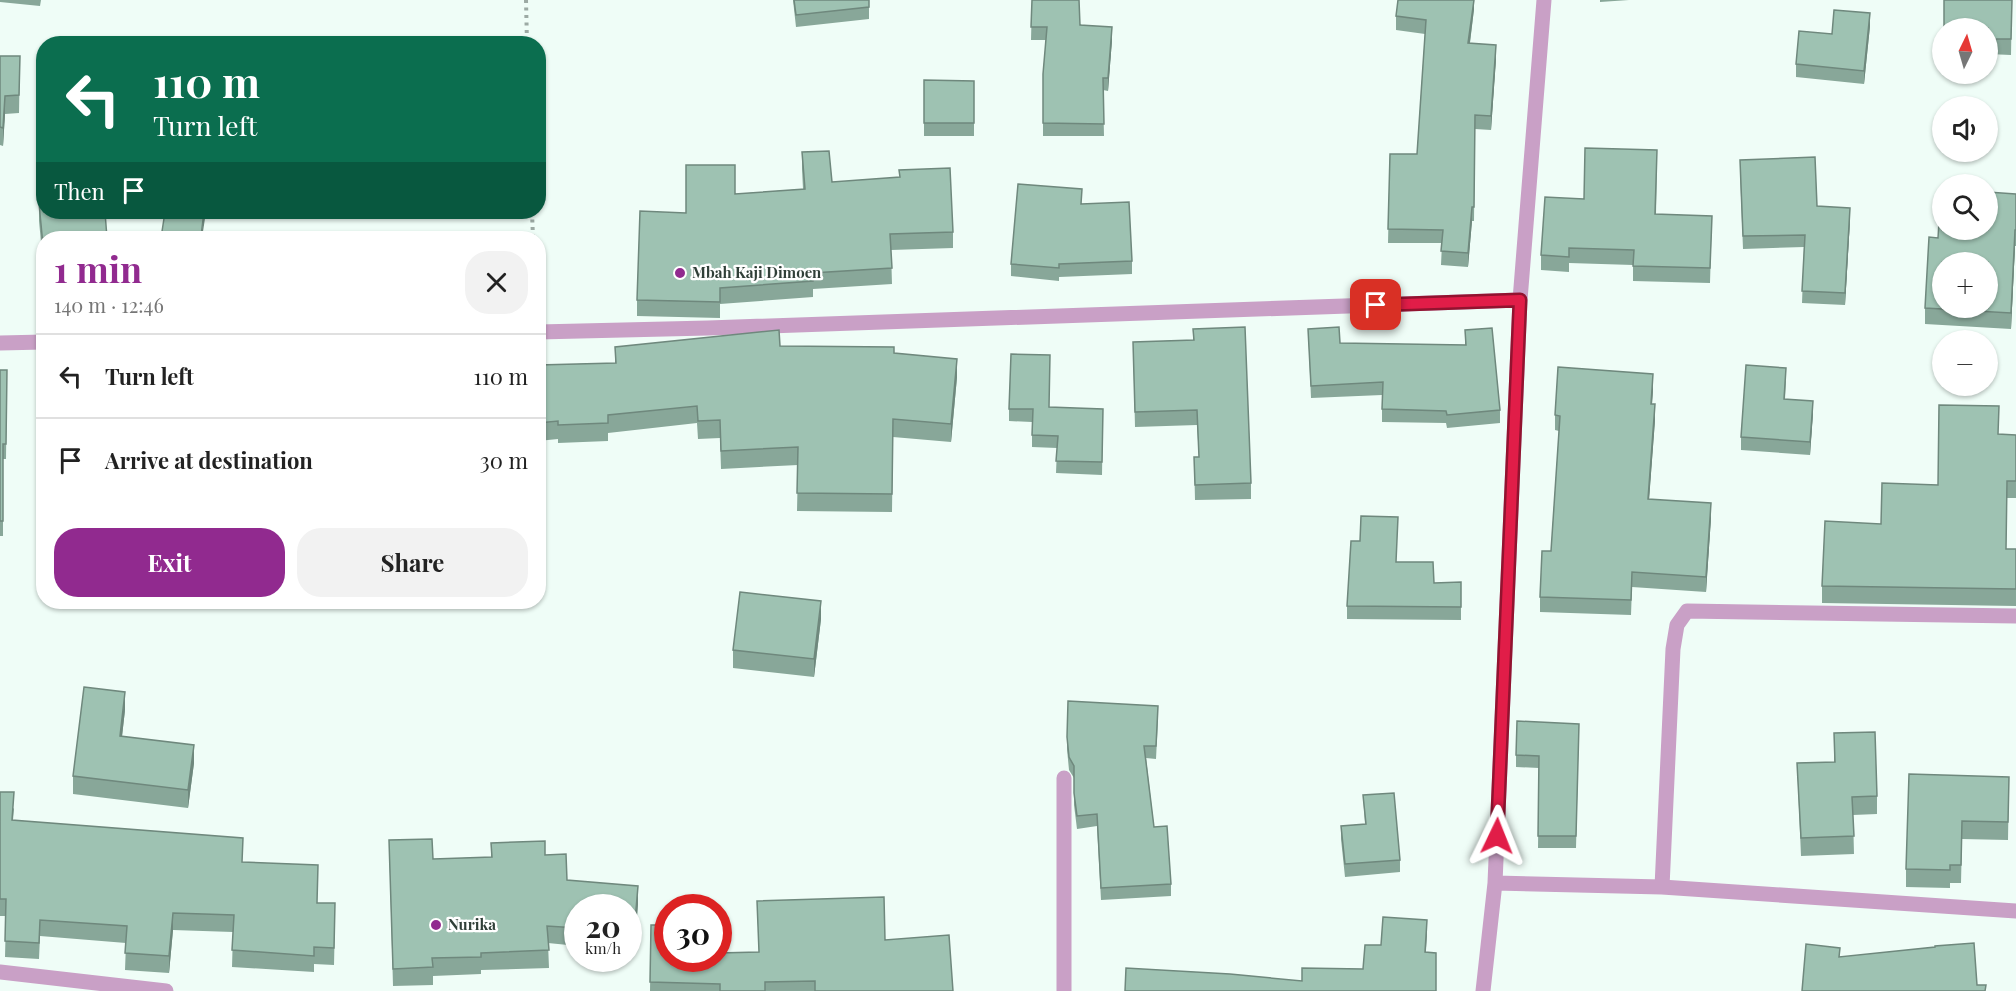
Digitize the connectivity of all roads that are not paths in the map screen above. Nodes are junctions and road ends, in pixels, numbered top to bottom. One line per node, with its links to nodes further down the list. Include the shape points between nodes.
1 (1544, 0): 2 (street)
2 (1520, 300): 3 (street); 8 (street)
3 (546, 332)
4 (36, 342): 5 (street)
5 (0, 343)
6 (2016, 616): 9 (street, via 1687,611 1677,625 1673,649)
7 (1064, 778): 13 (street)
8 (1495, 883): 9 (street); 14 (street)
9 (1662, 887): 10 (street)
10 (2016, 911)
11 (0, 972): 12 (street)
12 (166, 991)
13 (1064, 991)
14 (1482, 991)

